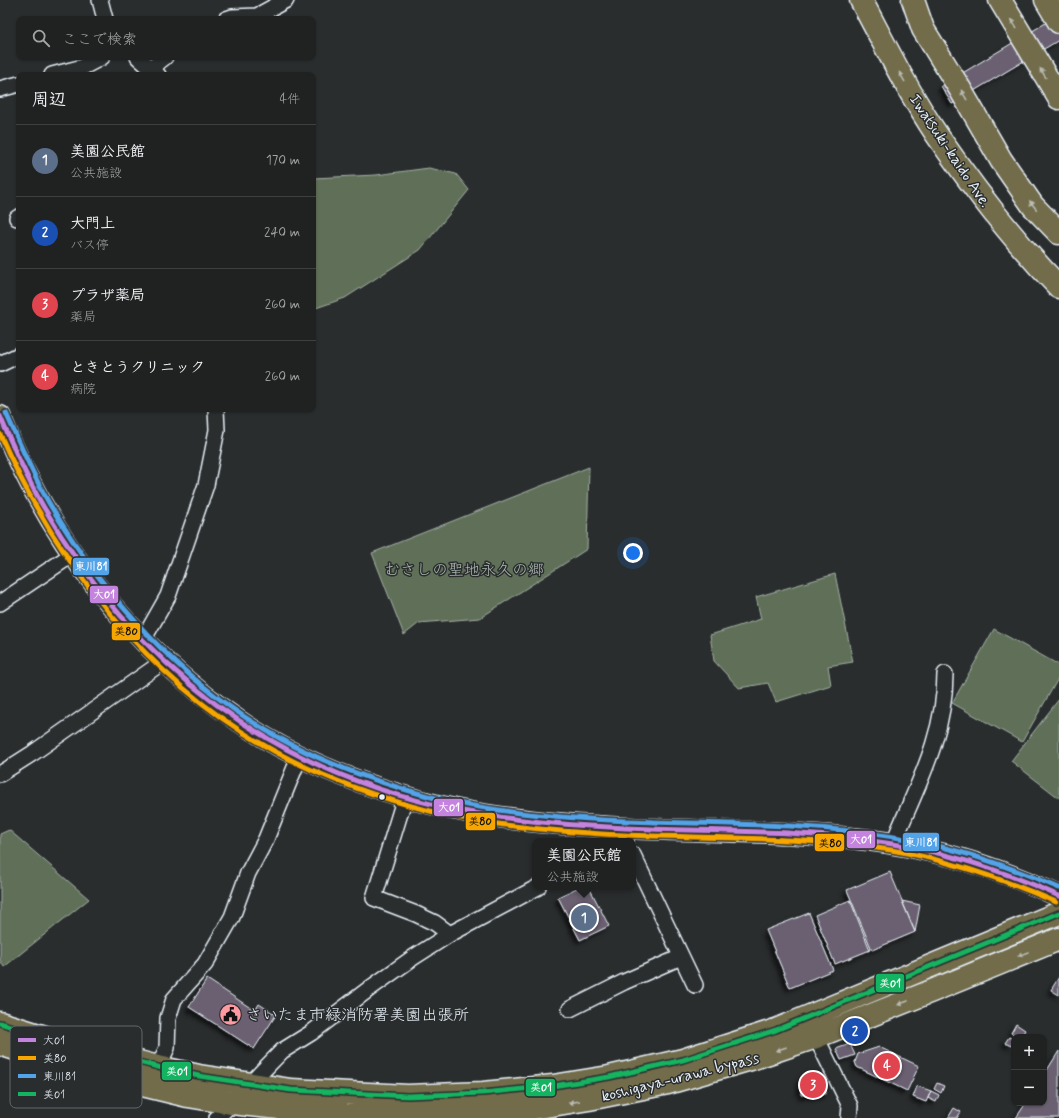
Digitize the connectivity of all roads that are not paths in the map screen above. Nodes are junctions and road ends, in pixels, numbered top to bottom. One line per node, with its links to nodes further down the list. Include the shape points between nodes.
1 (100, 0): 7 (street)
2 (286, 0): 8 (street)
3 (860, 0): 18 (highway, Iwatsuki-kaido Ave., one-way to 3, via 937,134)
4 (913, 0): 19 (highway, one-way to 4, via 1033,206 1001,160 923,29)
5 (1000, 0): 17 (highway, one-way to 5)
6 (1046, 0): 9 (highway)
7 (104, 16)
8 (258, 16)
9 (1059, 22)
10 (96, 60): 14 (street)
11 (142, 60): 13 (street)
12 (163, 60): 13 (street)
13 (155, 71)
14 (64, 72)
15 (16, 85): 16 (street)
16 (0, 89)
17 (1059, 98)
18 (994, 214): 20 (highway, Iwatsuki-kaido Ave.); 21 (highway, via 1044,286)
19 (1059, 234)
20 (1059, 287)
21 (1059, 302)
22 (16, 356): 23 (street)
23 (0, 364)
24 (216, 412): 28 (street, via 218,430 206,485 168,596)
25 (0, 416): 26 (main road, via 35,492)
26 (73, 554): 27 (street); 28 (main road)
27 (0, 603)
28 (143, 640): 29 (main road)
29 (164, 661): 31 (main road, via 198,691 240,722); 32 (street)
30 (946, 674): 35 (street, via 946,693 937,736 929,763 898,832)
31 (300, 755): 33 (main road, via 330,770); 51 (street, via 266,839 248,873 232,917 205,964 174,999 168,1018 167,1048)
32 (0, 774)
33 (405, 797): 34 (main road, via 449,808); 40 (street, via 374,898 423,917)
34 (625, 837): 35 (main road, via 802,835 868,840)
35 (896, 845): 38 (main road, via 986,866)
36 (636, 862): 42 (street)
37 (532, 890): 40 (street)
38 (1059, 896)
39 (1059, 914): 52 (highway, koshigaya-urawa bypass, via 776,1030 683,1060 609,1078 483,1093 408,1096 291,1090)
40 (450, 934): 52 (street, via 282,1052)
41 (1059, 939): 47 (highway, koshigaya-urawa bypass, one-way to 47)
42 (681, 957): 43 (street); 44 (street)
43 (695, 986)
44 (570, 1009)
45 (0, 1023): 46 (highway, koshigaya-urawa bypass)
46 (10, 1026)
47 (816, 1036): 54 (highway, koshigaya-urawa bypass, one-way to 54, via 751,1059 668,1083 521,1110 454,1116); 55 (street, via 850,1106)
48 (0, 1044): 49 (highway, koshigaya-urawa bypass)
49 (10, 1047)
50 (142, 1063): 51 (highway, koshigaya-urawa bypass)
51 (158, 1067): 52 (highway, koshigaya-urawa bypass)
52 (249, 1084): 54 (street)
53 (142, 1085): 54 (highway, koshigaya-urawa bypass, via 188,1096)
54 (224, 1110)
55 (849, 1118)

